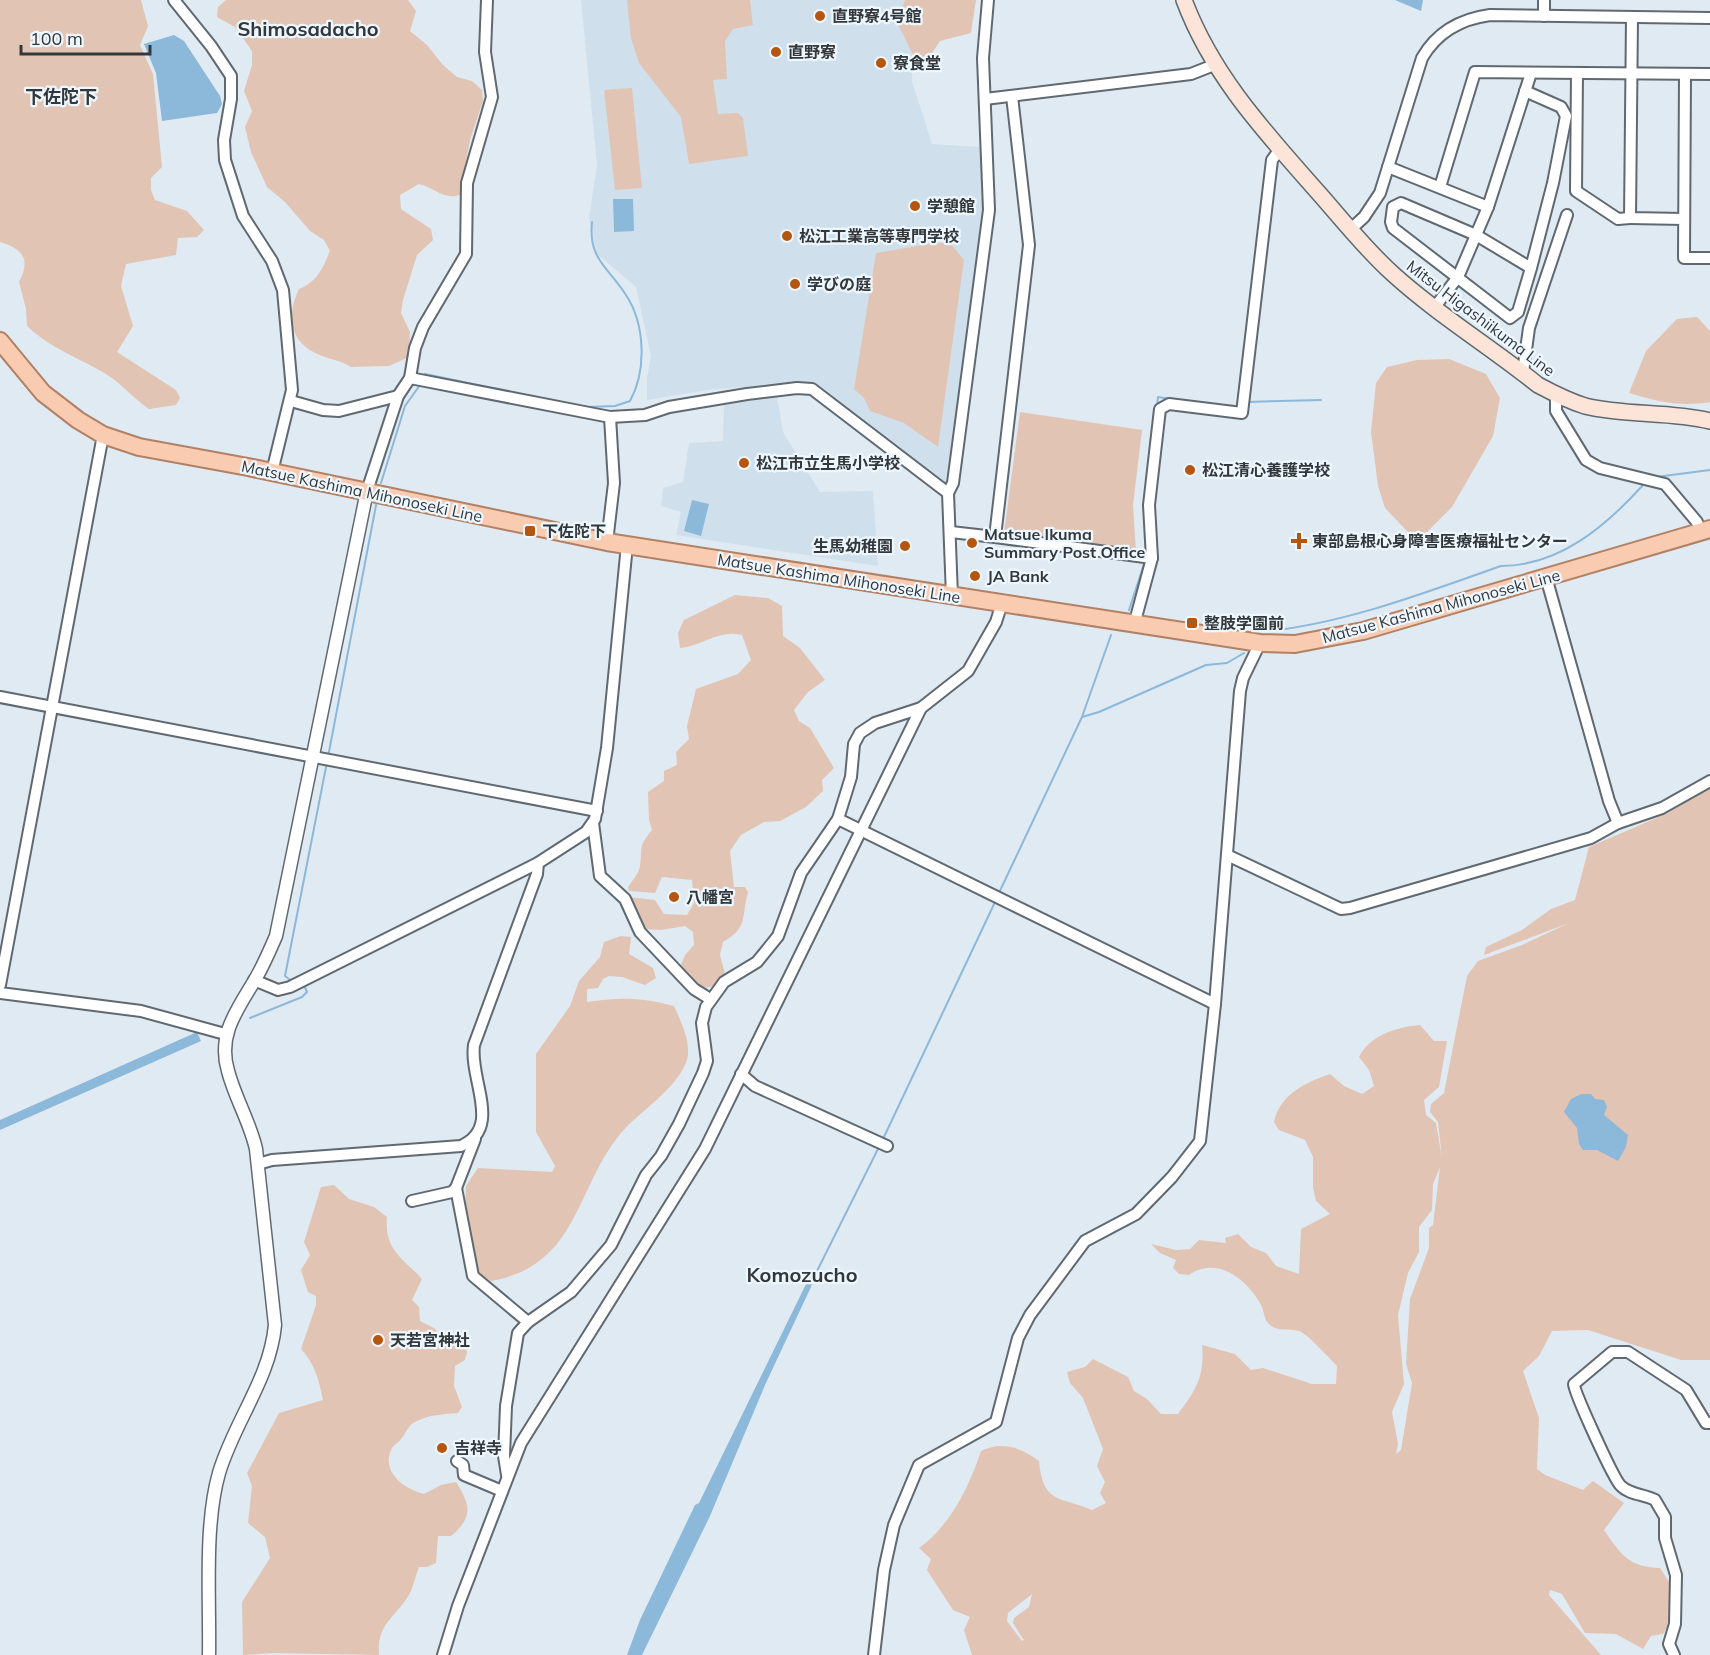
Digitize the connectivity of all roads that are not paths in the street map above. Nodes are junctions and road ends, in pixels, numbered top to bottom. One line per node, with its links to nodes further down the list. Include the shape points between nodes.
1 (174, 0): 36 (street, via 231,76 225,160 243,216 279,277)
2 (487, 0): 33 (street, via 485,52 492,97 467,183 466,254 423,327)
3 (988, 0): 17 (street, via 983,58)
4 (1184, 0): 9 (main road, Mitsu Higashiikuma Line)
5 (1544, 0): 6 (street)
6 (1544, 16): 7 (street); 19 (street, via 1475,17 1441,34 1422,58)
7 (1632, 17): 8 (street); 12 (street)
8 (1710, 18)
9 (1214, 65): 16 (street, via 1191,74); 18 (main road, Mitsu Higashiikuma Line)
10 (1531, 73): 11 (street); 15 (street); 20 (street, via 1475,72)
11 (1577, 73): 12 (street); 23 (street, via 1576,191 1618,219)
12 (1632, 74): 13 (street); 23 (street)
13 (1685, 74): 14 (street); 24 (street)
14 (1710, 74)
15 (1525, 91): 21 (street); 28 (street, via 1561,107 1566,116)
16 (1012, 96): 17 (street); 45 (street, via 1029,245)
17 (985, 99): 42 (street, via 989,210 953,483)
18 (1280, 149): 25 (main road, Mitsu Higashiikuma Line); 48 (street, via 1272,160 1242,413 1169,404 1160,409 1149,505)
19 (1388, 167): 20 (street); 25 (street, via 1380,193)
20 (1440, 187): 21 (street)
21 (1488, 207): 26 (street)
22 (1568, 215): 32 (street, via 1529,328)
23 (1630, 218): 24 (street)
24 (1684, 219): 27 (street, via 1684,258)
25 (1350, 230): 30 (main road, Mitsu Higashiikuma Line, via 1392,274)
26 (1476, 235): 28 (street); 29 (street); 29 (street, via 1401,203 1393,207 1393,228)
27 (1710, 258)
28 (1531, 268): 29 (street, via 1518,312 1510,318)
29 (1458, 277): 30 (street)
30 (1434, 308): 32 (main road, Mitsu Higashiikuma Line)
31 (0, 341): 39 (main road, Matsue Kashima Mihonoseki Line, via 44,393)
32 (1523, 372): 34 (main road, Mitsu Higashiikuma Line)
33 (410, 378): 35 (street); 37 (street)
34 (1556, 394): 38 (main road, Mitsu Higashiikuma Line, via 1609,411); 43 (street, via 1556,411 1586,460 1600,468 1665,484)
35 (398, 396): 36 (street, via 339,411); 41 (street)
36 (291, 401): 40 (street)
37 (610, 417): 42 (street, via 645,415 669,407 806,388 833,404); 46 (street, via 614,483)
38 (1710, 421)
39 (103, 435): 40 (main road, Matsue Kashima Mihonoseki Line, via 139,447); 55 (street)
40 (272, 472): 41 (main road, Matsue Kashima Mihonoseki Line)
41 (367, 491): 46 (main road, Matsue Kashima Mihonoseki Line); 57 (street)
42 (948, 493): 44 (street)
43 (1706, 530): 49 (main road, Matsue Kashima Mihonoseki Line)
44 (951, 532): 45 (street); 50 (street)
45 (995, 537): 48 (street)
46 (607, 542): 47 (main road, Matsue Kashima Mihonoseki Line)
47 (627, 545): 50 (main road, Matsue Kashima Mihonoseki Line); 59 (street)
48 (1148, 558): 52 (street)
49 (1546, 577): 53 (main road, Matsue Kashima Mihonoseki Line, via 1363,631 1295,644); 62 (street)
50 (952, 596): 51 (main road, Matsue Kashima Mihonoseki Line)
51 (1002, 603): 52 (main road, Matsue Kashima Mihonoseki Line); 56 (street, via 996,622 968,671)
52 (1134, 625): 53 (main road, Matsue Kashima Mihonoseki Line)
53 (1260, 643): 64 (street, via 1240,691)
54 (0, 697): 55 (street)
55 (54, 707): 57 (street); 67 (street)
56 (921, 708): 60 (street, via 875,723 860,733 854,744 851,777); 63 (street)
57 (313, 757): 59 (street); 66 (street, via 276,936)
58 (1710, 781): 62 (street, via 1662,808)
59 (597, 811): 61 (street)
60 (838, 819): 63 (street); 69 (street, via 801,873 772,945 757,962 724,982)
61 (593, 823): 65 (street, via 586,832); 69 (street, via 600,876 625,899 640,932 694,989)
62 (1618, 823): 64 (street, via 1591,838 1553,851 1341,909)
63 (861, 831): 70 (street); 72 (street)
64 (1227, 855): 70 (street)
65 (538, 863): 66 (street, via 290,987 278,990); 73 (street, via 474,1046 474,1072 483,1115)
66 (255, 980): 71 (street)
67 (0, 985)
68 (0, 993): 71 (street, via 141,1011)
69 (710, 999): 78 (street, via 702,1023 707,1061 670,1140 641,1183 611,1245 572,1292)
70 (1215, 1004): 85 (street, via 1198,1146 1136,1214 1085,1241 1030,1316 1018,1338 996,1422 919,1465 891,1534)
71 (225, 1034): 75 (street, via 228,1072 250,1125)
72 (741, 1074): 74 (street, via 755,1086); 81 (street, via 705,1149 531,1426)
73 (475, 1139): 75 (street, via 461,1146); 76 (street)
74 (887, 1146)
75 (258, 1164): 83 (street, via 274,1301 273,1348 216,1486 211,1530)
76 (456, 1188): 77 (street); 78 (street, via 473,1276)
77 (412, 1201)
78 (528, 1322): 81 (street, via 514,1343 504,1456)
79 (1710, 1423): 86 (street, via 1706,1423 1686,1390 1628,1352 1612,1353 1574,1384 1578,1401 1617,1482 1629,1492 1655,1500 1665,1517 1665,1538 1676,1575 1675,1624 1669,1644)
80 (457, 1461): 82 (street, via 463,1465 464,1475)
81 (507, 1476): 82 (street)
82 (502, 1491): 84 (street)
83 (209, 1655)
84 (443, 1655)
85 (874, 1655)
86 (1674, 1655)

